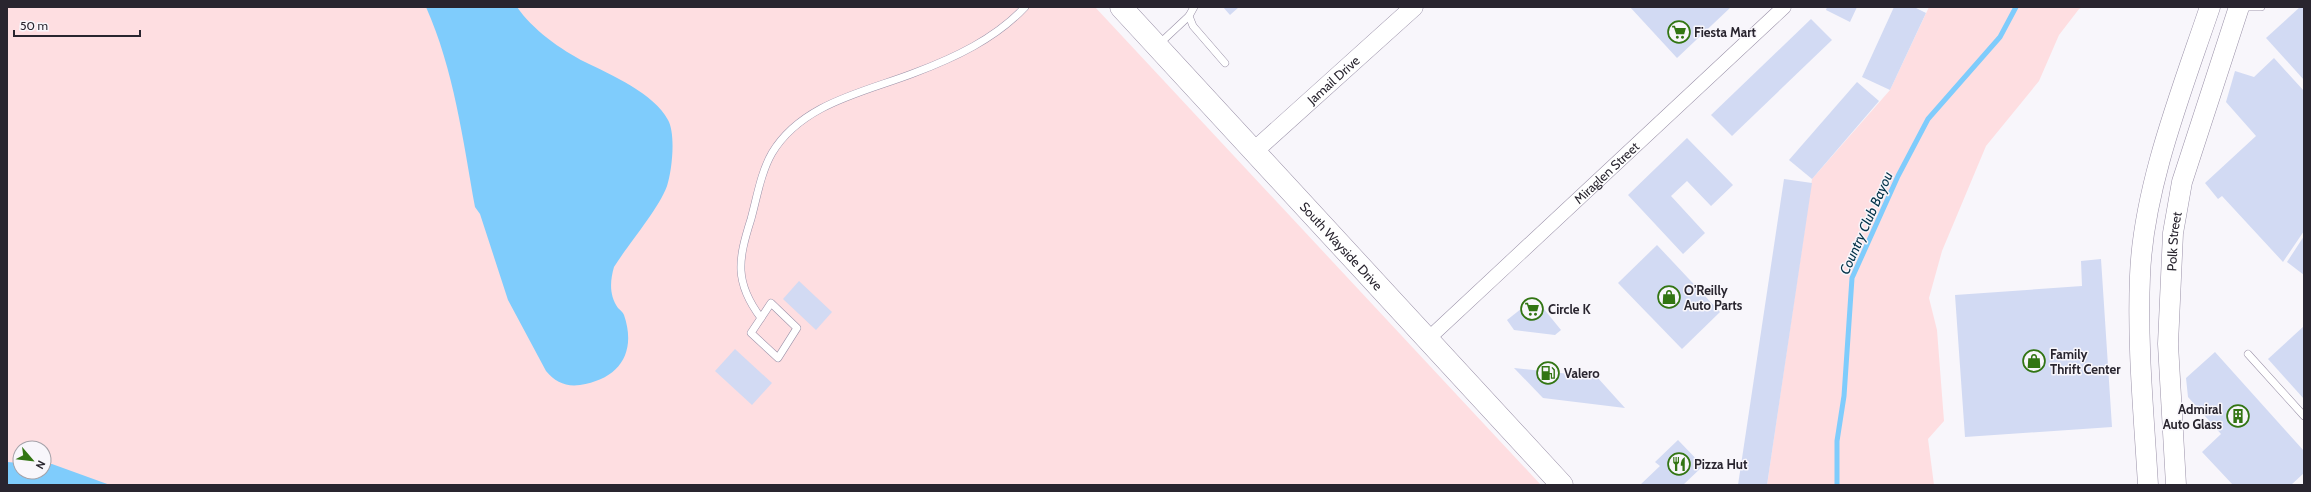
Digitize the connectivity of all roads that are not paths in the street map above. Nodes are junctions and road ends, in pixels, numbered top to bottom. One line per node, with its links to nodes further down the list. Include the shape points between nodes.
1 (1025, 7): 15 (lane, via 992,36 913,74 837,100 800,123 785,137 765,168 740,262 742,284 749,302)
2 (1121, 7): 11 (main road, South Wayside Drive)
3 (1194, 7): 10 (lane)
4 (1414, 7): 13 (street, Jamail Drive)
5 (1784, 7): 17 (street, Miraglen Street)
6 (2210, 7): 16 (main road, via 2156,176 2147,216 2140,275)
7 (2239, 7): 14 (main road, Polk Street, via 2182,182 2173,234)
8 (2248, 7): 9 (lane)
9 (2261, 7)
10 (1189, 16): 11 (lane); 12 (lane, via 1193,26)
11 (1157, 46): 13 (main road, South Wayside Drive)
12 (1225, 63)
13 (1253, 152): 17 (main road, South Wayside Drive)
14 (2169, 315): 16 (main road); 22 (main road, Polk Street, via 2168,344)
15 (761, 318): 15 (lane, via 771,303 797,328 778,358 751,333)
16 (2139, 318): 21 (main road)
17 (1428, 339): 20 (main road, South Wayside Drive)
18 (2248, 354): 19 (lane)
19 (2304, 416)
20 (1562, 485)
21 (2148, 485)
22 (2176, 485)

